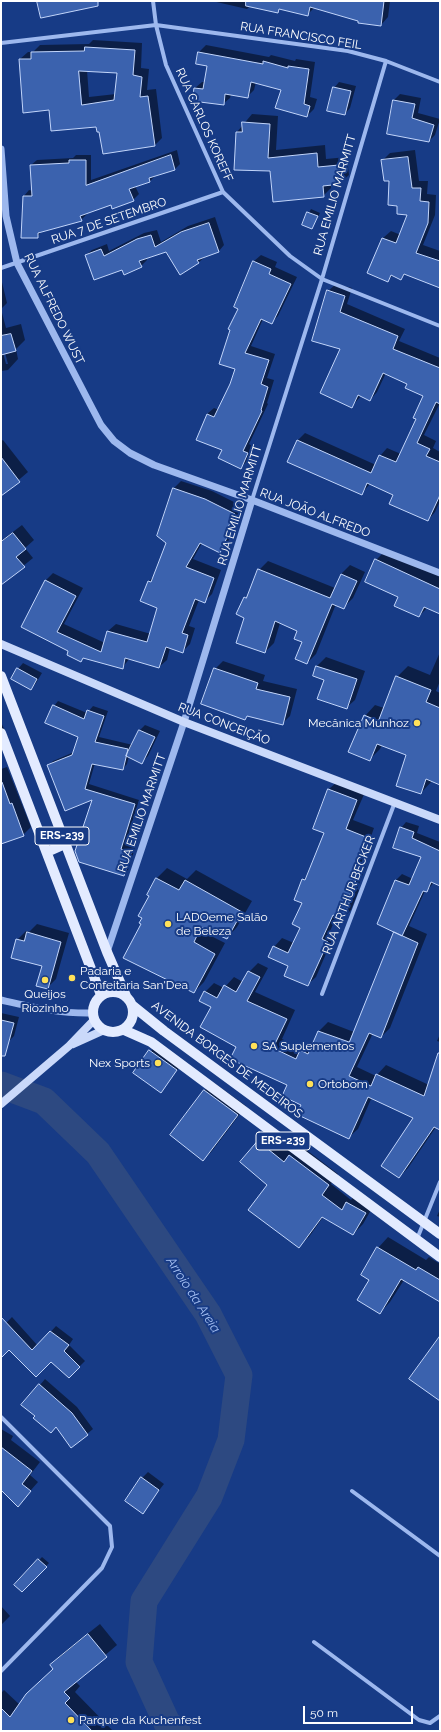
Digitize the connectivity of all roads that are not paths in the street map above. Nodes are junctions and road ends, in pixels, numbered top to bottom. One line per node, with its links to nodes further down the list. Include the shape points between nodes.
1 (153, 1): 2 (street, RUA CARLOS KOREFF)
2 (156, 25): 3 (street, RUA FRANCISCO FEIL); 4 (street, RUA FRANCISCO FEIL, via 348,51); 7 (street, RUA CARLOS KOREFF, via 166,65)
3 (1, 43)
4 (386, 61): 5 (street, RUA FRANCISCO FEIL); 10 (street, RUA EMILIO MARMITT)
5 (440, 82)
6 (1, 149): 8 (street, RUA ALFREDO WUST, via 6,216)
7 (223, 192): 8 (street, RUA 7 DE SETEMBRO); 10 (street, RUA CARLOS KOREFF, via 290,256)
8 (17, 263): 9 (street, RUA 7 DE SETEMBRO); 12 (street, RUA ALFREDO WUST)
9 (1, 268)
10 (322, 279): 11 (street, RUA CARLOS KOREFF); 13 (street, RUA EMILIO MARMITT)
11 (440, 326)
12 (90, 404): 13 (street, RUA JOÃO ALFREDO, via 114,442 130,453 154,465)
13 (252, 500): 14 (street, RUA JOÃO ALFREDO); 17 (street, RUA EMILIO MARMITT)
14 (440, 573)
15 (1, 644): 17 (main road, RUA CONCEIÇÃO)
16 (1, 676): 21 (main road, ERS-239)
17 (184, 722): 19 (main road, RUA CONCEIÇÃO); 23 (street, RUA EMILIO MARMITT)
18 (1, 733): 22 (main road, ERS-239)
19 (395, 802): 20 (main road, RUA CONCEIÇÃO); 24 (street, RUA ARTHUR BECKER)
20 (440, 820)
21 (66, 844): 22 (main road); 23 (main road, ERS-239)
22 (47, 852): 25 (main road, ERS-239)
23 (107, 952): 26 (main road, ERS-239)
24 (322, 994)
25 (101, 995): 26 (main road, via 114,991); 29 (main road, via 96,1000)
26 (126, 996): 28 (main road)
27 (1, 1000): 29 (street, via 37,1009)
28 (133, 1006): 31 (main road, via 132,1020); 35 (main road, AVENIDA BORGES DE MEDEIROS / ERS-239, via 164,1032)
29 (94, 1017): 30 (main road); 32 (main road)
30 (104, 1030): 31 (main road); 32 (main road)
31 (124, 1030): 37 (main road, ERS-239, via 151,1042)
32 (69, 1046): 33 (main road)
33 (1, 1104)
34 (440, 1182): 35 (street)
35 (424, 1222): 36 (main road, AVENIDA BORGES DE MEDEIROS / ERS-239); 37 (street)
36 (440, 1234)
37 (416, 1240): 38 (main road, ERS-239)
38 (440, 1257)
39 (1, 1417): 43 (street, via 110,1526 112,1547 102,1568)
40 (352, 1491): 41 (street)
41 (440, 1556)
42 (314, 1642): 44 (street, via 419,1720 430,1723)
43 (1, 1671)
44 (440, 1716)

